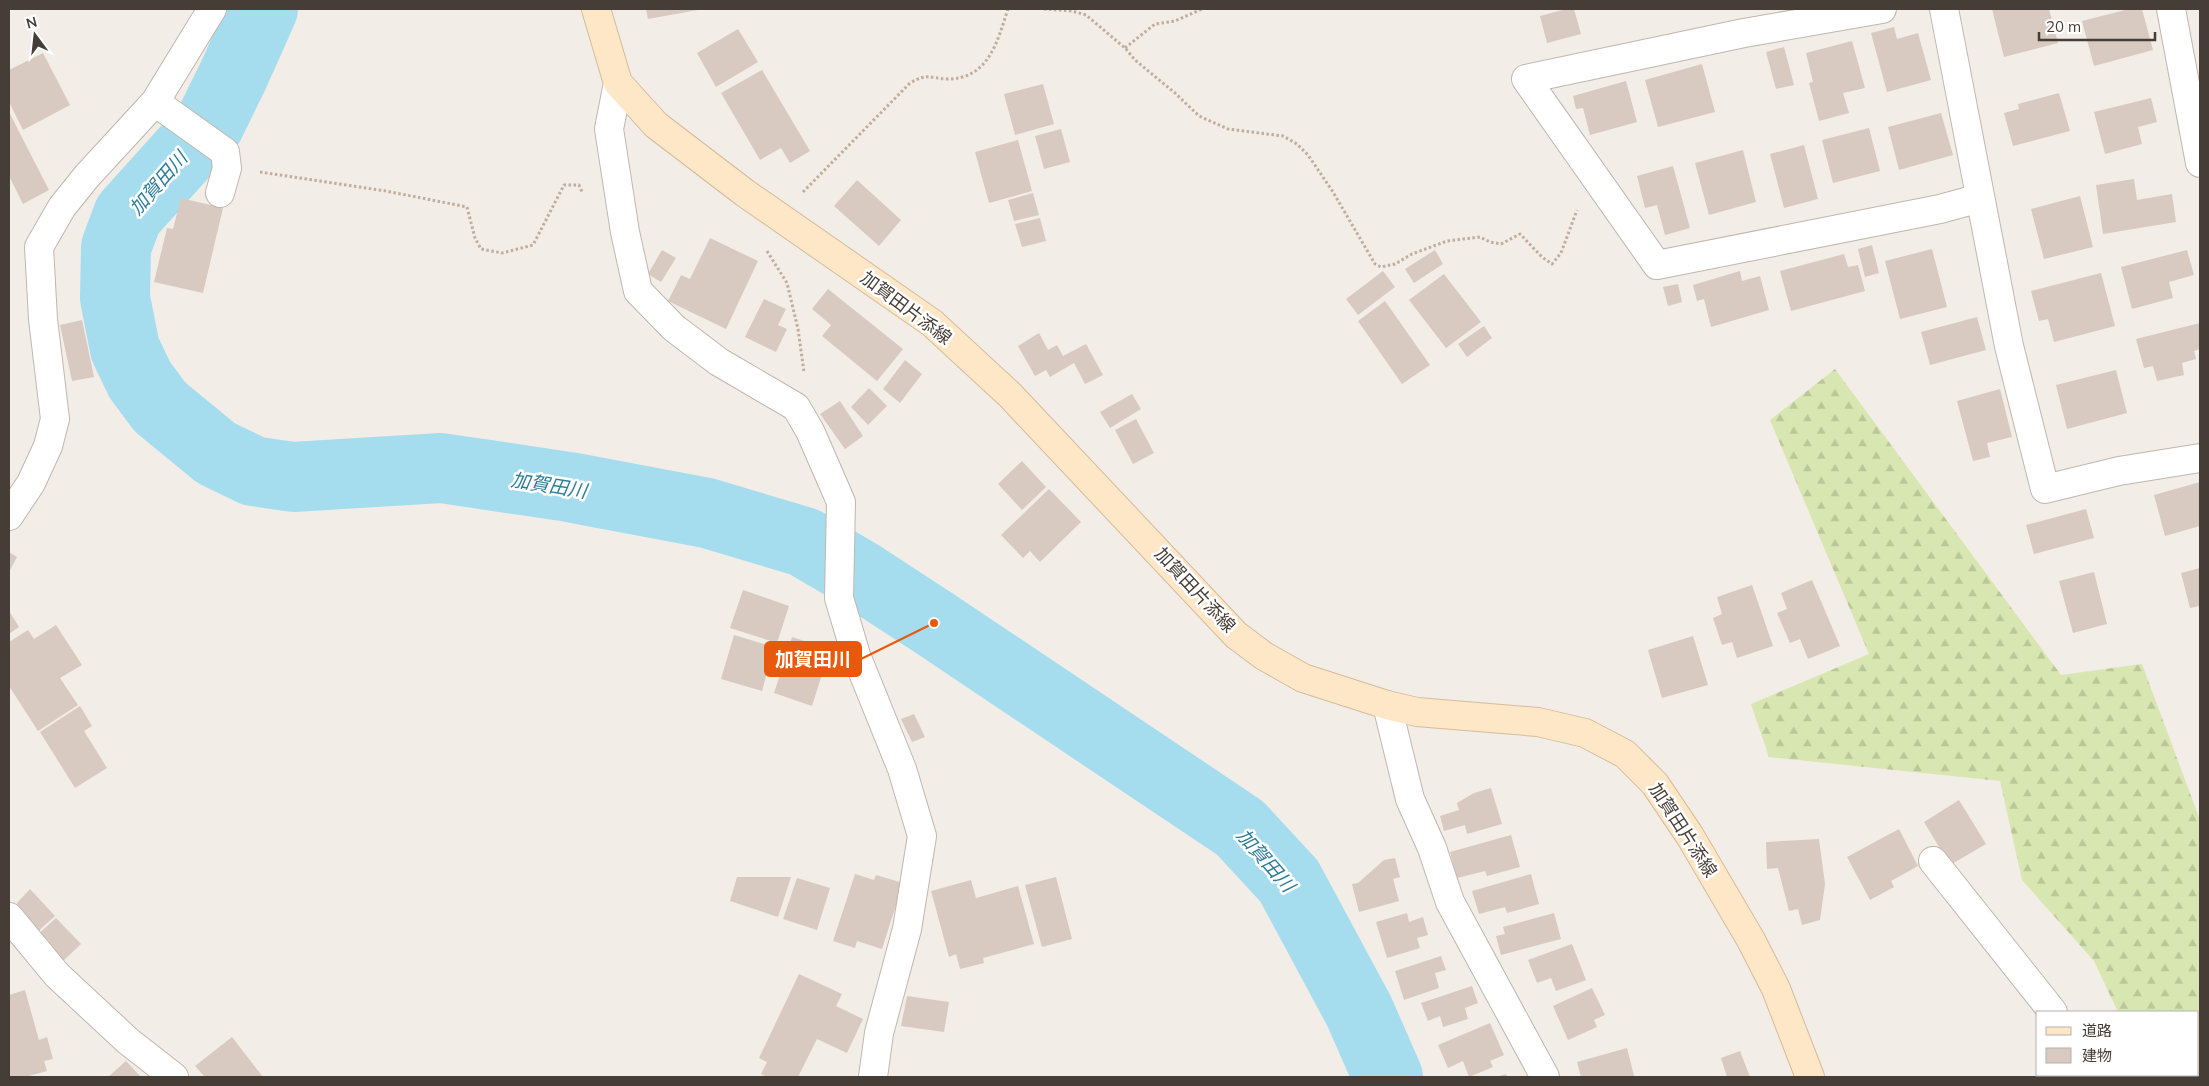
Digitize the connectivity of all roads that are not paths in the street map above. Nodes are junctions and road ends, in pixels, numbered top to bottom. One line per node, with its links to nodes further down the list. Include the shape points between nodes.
1 (212, 9): 7 (street)
2 (596, 9): 6 (main road, 加賀田片添線)
3 (1882, 9): 10 (street, via 1744,33 1526,79 1657,265 1940,209)
4 (1944, 9): 10 (street)
5 (2171, 9): 8 (street)
6 (618, 84): 13 (main road, 加賀田片添線, via 656,125 939,330 1010,395 1236,634 1264,656 1303,678); 18 (street, via 609,128 624,232 638,291 674,328 718,362 796,407 841,502 839,598 868,689 902,769 922,836 907,929 878,1033)
7 (165, 109): 9 (street); 12 (street, via 87,176 62,207 39,247 43,319 55,419 48,446 32,483)
8 (2200, 163)
9 (224, 171)
10 (1980, 198): 11 (street, via 2010,346 2045,489 2119,471)
11 (2200, 458)
12 (9, 516)
13 (1388, 705): 19 (street, via 1410,799 1432,848 1450,902); 20 (main road, 加賀田片添線, via 1417,712 1538,722 1585,733 1625,754 1655,784 1752,940 1776,989)
14 (1933, 861): 16 (street)
15 (9, 917): 17 (street, via 57,975 128,1041)
16 (2052, 1011)
17 (174, 1077)
18 (873, 1077)
19 (1545, 1077)
20 (1810, 1077)

